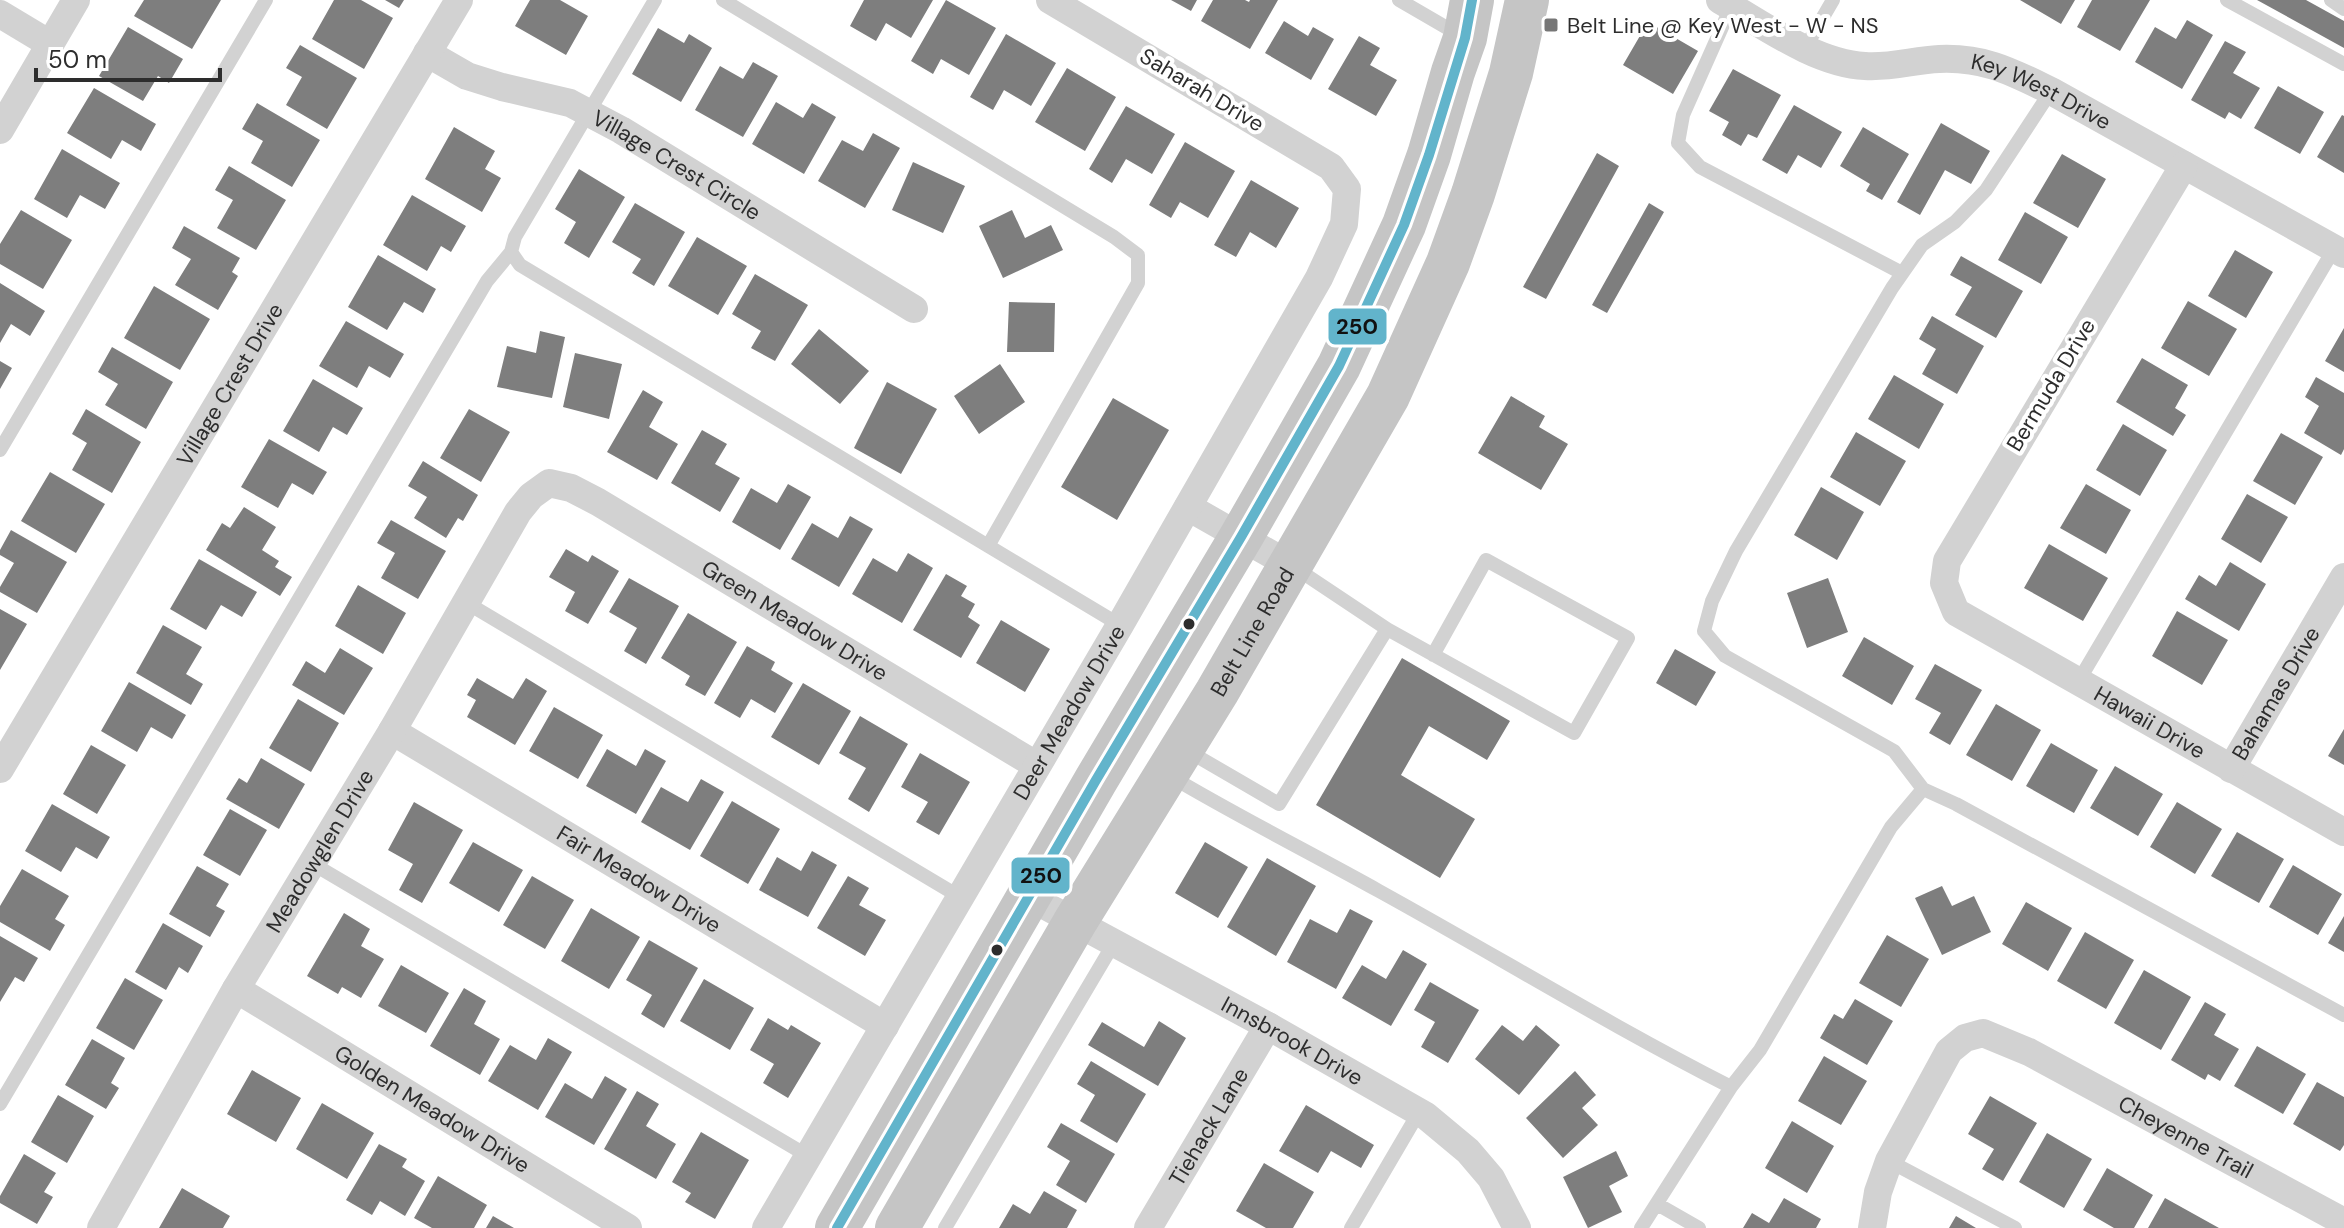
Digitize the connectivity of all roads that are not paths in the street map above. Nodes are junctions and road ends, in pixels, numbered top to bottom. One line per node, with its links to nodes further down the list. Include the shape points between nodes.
1 (76, 0): 16 (street)
2 (266, 0): 29 (lane)
3 (459, 0): 18 (street, Village Crest Drive)
4 (655, 0): 21 (lane)
5 (723, 0): 33 (lane, via 1138,255 1138,283)
6 (1050, 0): 24 (street, Saharah Drive, via 1331,167)
7 (1399, 0): 15 (lane)
8 (1527, 0): 34 (main road, Belt Line Road, via 1511,73 1448,263 1388,396)
9 (1833, 0): 17 (lane)
10 (2227, 0): 19 (lane)
11 (2331, 0): 13 (lane)
12 (1726, 3): 17 (street, Key West Drive); 27 (lane, via 1683,115 1678,143 1700,167)
13 (2344, 9)
14 (0, 14): 16 (street)
15 (1469, 19): 32 (main road, via 1404,225 1339,366)
16 (50, 44): 22 (street)
17 (1805, 48): 20 (street, Key West Drive, via 1864,67 1976,59)
18 (427, 53): 21 (street, Village Crest Circle, via 467,76); 45 (street, Village Crest Drive)
19 (2344, 64)
20 (2051, 91): 23 (street, Key West Drive); 27 (lane, via 1986,190 1955,222 1922,245)
21 (587, 112): 25 (lane); 28 (street, Village Crest Circle)
22 (0, 130)
23 (2184, 165): 26 (street, Key West Drive); 37 (street, Bermuda Drive, via 1947,561 1944,583)
24 (1347, 189): 31 (street, Deer Meadow Drive, via 1344,224 1319,278)
25 (511, 252): 33 (lane, via 520,265); 59 (lane, via 487,281)
26 (2339, 252): 41 (lane)
27 (1902, 273): 47 (lane, via 1736,551 1704,631 1725,656 1894,751)
28 (914, 309)
29 (0, 450)
30 (549, 483): 36 (street, Meadowglen Drive, via 518,512); 44 (street, Green Meadow Drive, via 598,502)
31 (1188, 507): 32 (street); 38 (street, Deer Meadow Drive)
32 (1241, 537): 34 (street); 51 (main road)
33 (988, 546): 38 (lane)
34 (1290, 565): 39 (lane); 43 (main road, Belt Line Road)
35 (2344, 577): 46 (street, Bahamas Drive)
36 (467, 603): 42 (street, Meadowglen Drive); 50 (lane)
37 (1956, 612): 41 (street, Hawaii Drive)
38 (1120, 625): 44 (street, Deer Meadow Drive)
39 (1387, 629): 40 (lane); 43 (lane, via 1279,804)
40 (1433, 655): 40 (lane, via 1574,733 1628,638 1486,560)
41 (2078, 682): 46 (street, Hawaii Drive)
42 (392, 731): 49 (street, Meadowglen Drive); 56 (street, Fair Meadow Drive)
43 (1174, 761): 52 (main road, Belt Line Road); 58 (lane, via 1268,832)
44 (1036, 765): 50 (street, Deer Meadow Drive)
45 (0, 769)
46 (2231, 769): 48 (street, Hawaii Drive)
47 (1923, 789): 55 (lane); 58 (lane, via 1891,827 1760,1050)
48 (2344, 832)
49 (313, 864): 54 (street, Meadowglen Drive); 61 (lane)
50 (960, 897): 56 (street, Deer Meadow Drive)
51 (1029, 897): 52 (street, Innsbrook Drive); 68 (main road)
52 (1075, 922): 53 (street, Innsbrook Drive); 69 (main road, Belt Line Road)
53 (1114, 943): 57 (street, Innsbrook Drive); 70 (lane)
54 (236, 989): 65 (street, Meadowglen Drive); 66 (street, Golden Meadow Drive)
55 (2344, 1015)
56 (885, 1026): 61 (street, Deer Meadow Drive)
57 (1268, 1026): 60 (street, Innsbrook Drive); 71 (street, Tiehack Lane)
58 (1731, 1087): 63 (lane)
59 (0, 1104)
60 (1419, 1112): 72 (lane); 73 (street, Innsbrook Drive, via 1468,1151 1491,1178)
61 (808, 1156): 67 (street, Deer Meadow Drive)
62 (1889, 1161): 64 (street, Cheyenne Trail, via 1949,1051 1965,1038 1983,1033 2029,1052); 76 (street, Cheyenne Trail); 77 (lane)
63 (1657, 1204): 74 (lane); 75 (lane)
64 (2344, 1222)
65 (101, 1228)
66 (628, 1228)
67 (766, 1228)
68 (837, 1228)
69 (897, 1228)
70 (945, 1228)
71 (1148, 1228)
72 (1351, 1228)
73 (1517, 1228)
74 (1641, 1228)
75 (1699, 1228)
76 (1872, 1228)
77 (2015, 1228)

